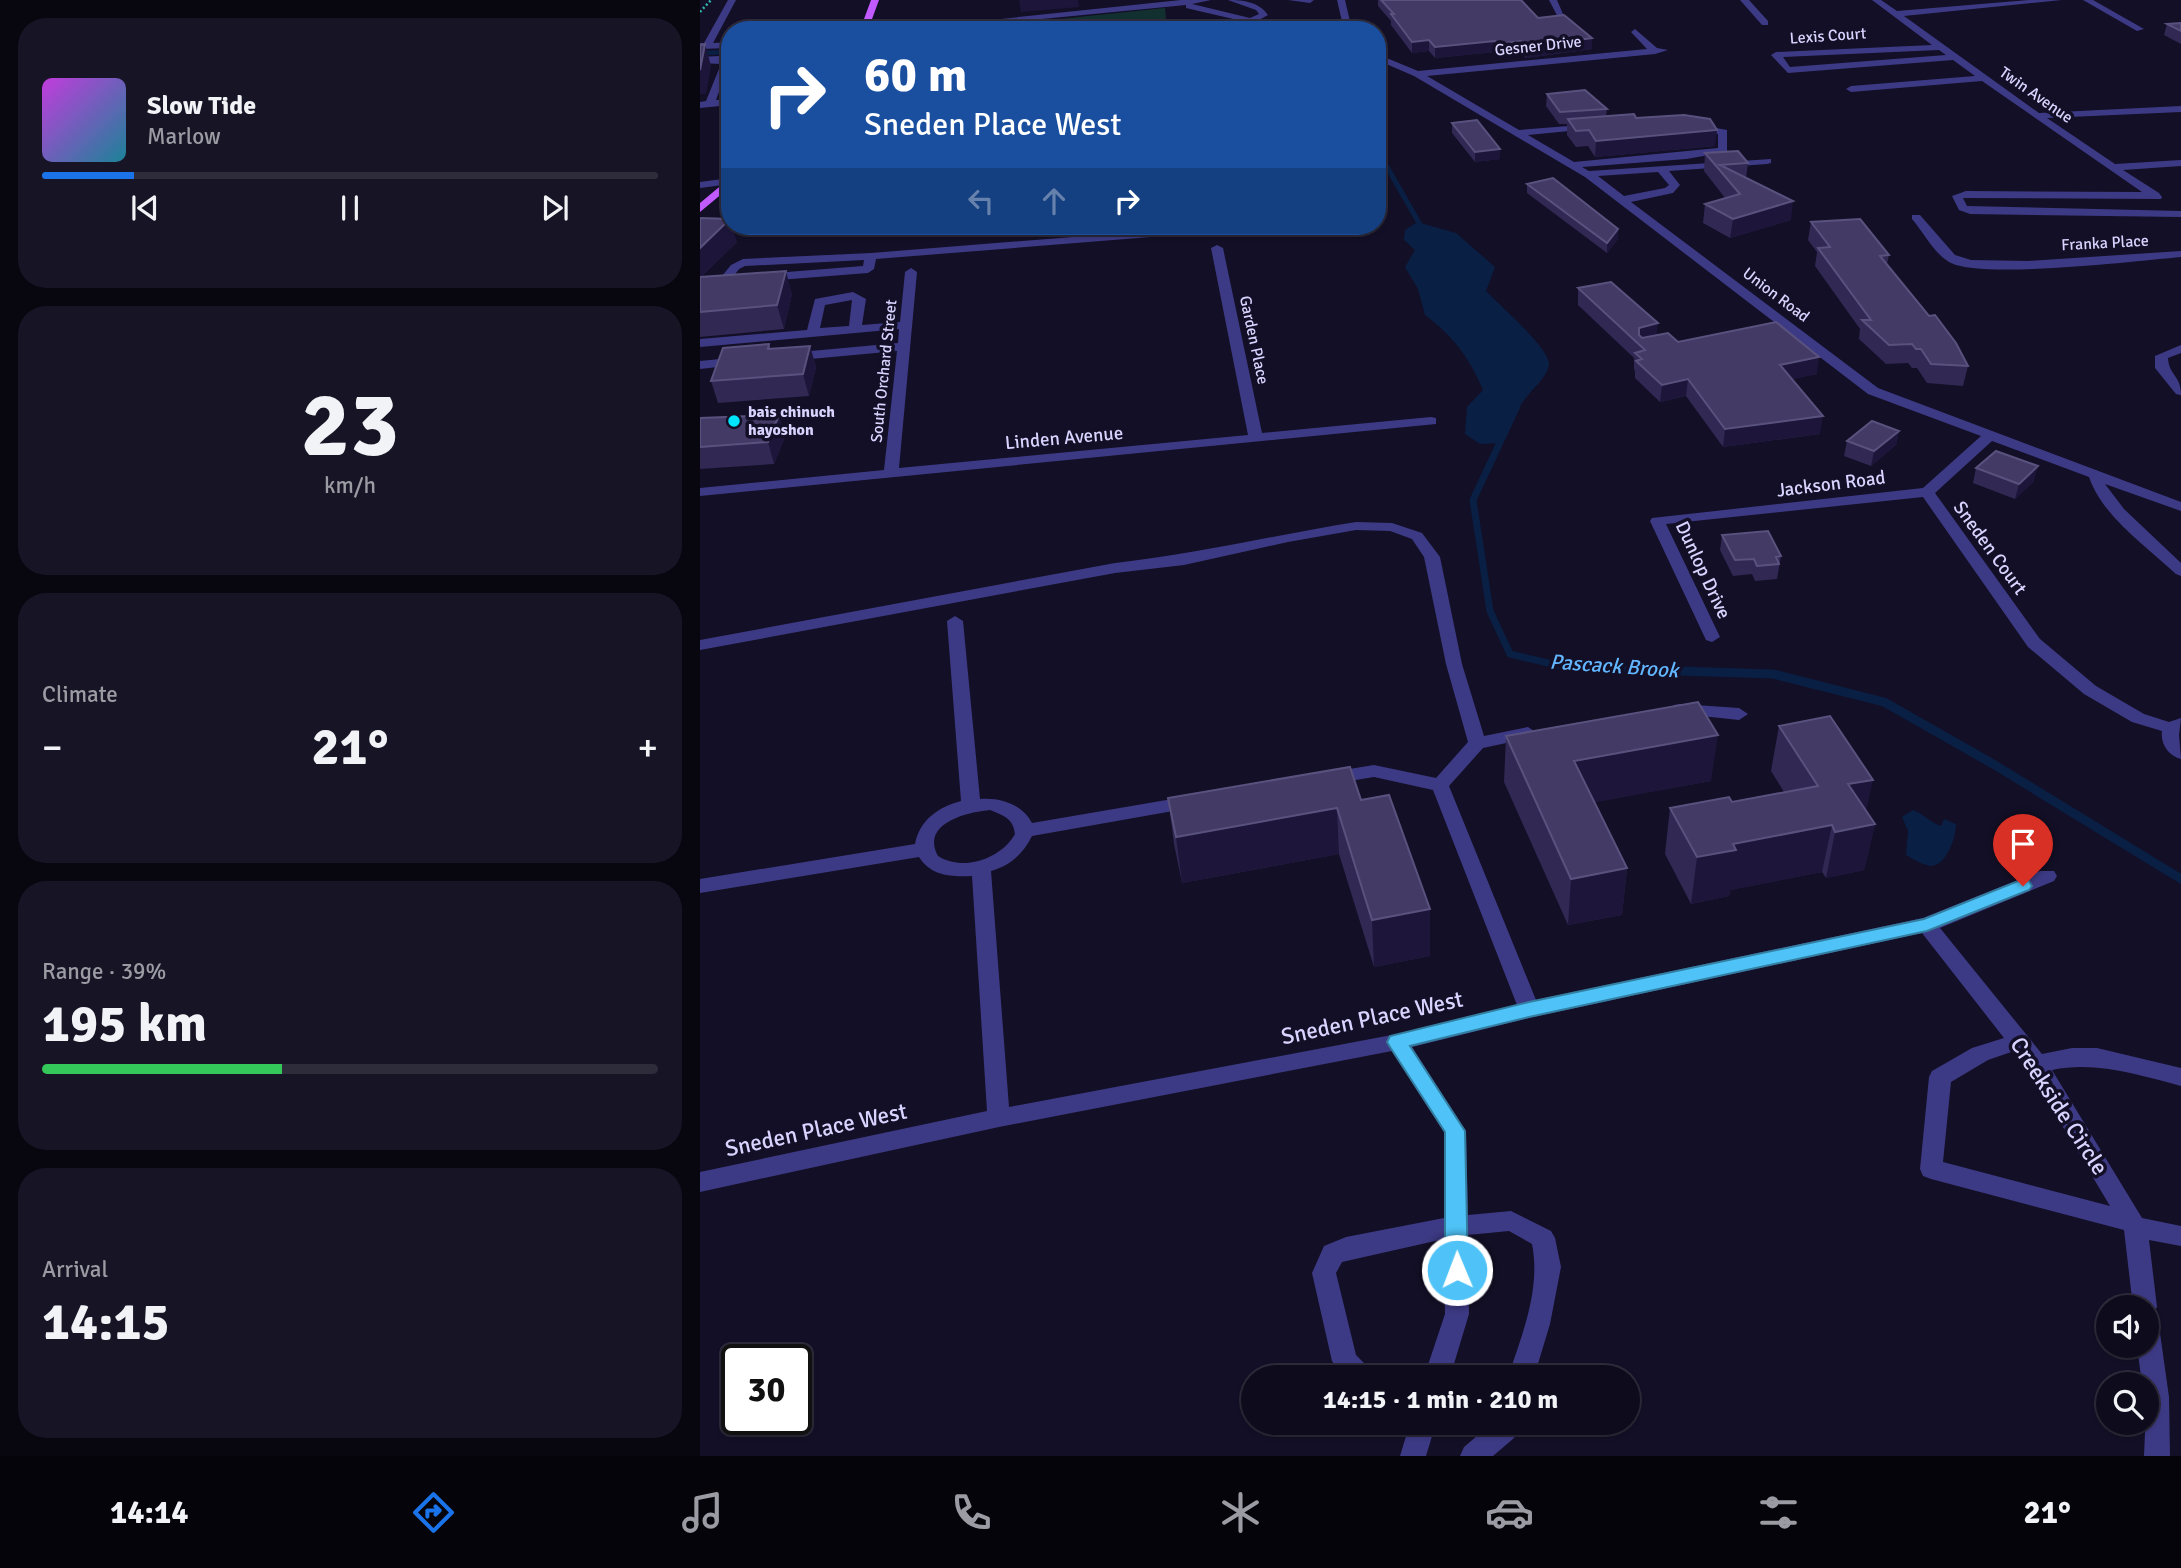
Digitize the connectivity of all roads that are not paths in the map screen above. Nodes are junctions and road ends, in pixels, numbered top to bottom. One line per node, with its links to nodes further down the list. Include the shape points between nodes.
1 (732, 0): 20 (street)
2 (875, 0): 22 (main road)
3 (1091, 0): 16 (street)
4 (1207, 0): 14 (street)
5 (1232, 0): 15 (street)
6 (1292, 0): 7 (street)
7 (1310, 0)
8 (1340, 0): 25 (street)
9 (1553, 0): 19 (street)
10 (1744, 0): 26 (street)
11 (1876, 0): 18 (street, Twin Avenue)
12 (2058, 0): 18 (street)
13 (2087, 0): 27 (street)
14 (1175, 1): 16 (street); 17 (street)
15 (1244, 3): 17 (street); 24 (street, via 1264,15)
16 (1094, 10): 23 (street)
17 (1220, 13): 24 (street)
18 (1896, 14): 30 (street, Twin Avenue)
19 (1563, 19)
20 (721, 21)
21 (721, 21): 29 (street)
22 (867, 21)
23 (987, 21)
24 (1251, 21)
25 (1346, 21)
26 (1765, 23)
27 (2140, 29)
28 (1635, 32): 36 (street, Gesner Drive, via 1659,51)
29 (704, 46)
30 (1941, 47): 31 (street, Twin Avenue); 31 (street, Lexis Court, via 1776,55 1788,70)
31 (1955, 57): 37 (street, Twin Avenue)
32 (700, 60): 33 (street)
33 (721, 60)
34 (1386, 61): 36 (street, Union Road)
35 (721, 73): 39 (street)
36 (1417, 74): 44 (street, Union Road)
37 (1984, 78): 38 (street); 41 (street, Twin Avenue)
38 (1850, 89)
39 (705, 105)
40 (2181, 110): 41 (street)
41 (2037, 116): 48 (street, Twin Avenue)
42 (1599, 125): 44 (street)
43 (1686, 126): 47 (street, via 1723,132 1723,150)
44 (1518, 133): 47 (street, Union Road)
45 (1767, 161): 49 (street)
46 (2181, 163): 48 (street)
47 (1573, 165): 50 (street, Union Road)
48 (2114, 167): 54 (street, Twin Avenue)
49 (1661, 169): 50 (street); 55 (street, via 1675,185 1669,191)
50 (1587, 174): 55 (street, Union Road)
51 (721, 182): 52 (street)
52 (700, 185)
53 (721, 189): 56 (main road)
54 (2155, 195): 57 (street, Twin Avenue); 57 (street, via 1957,197 1970,211)
55 (1622, 200): 75 (street, Union Road, via 1774,323 1873,391)
56 (700, 209)
57 (2181, 214)
58 (1916, 217): 61 (street, Franka Place, via 1960,262 2030,263)
59 (1137, 235): 62 (street)
60 (1217, 248): 76 (street, Garden Place)
61 (2181, 254)
62 (871, 256): 64 (street, via 743,263); 64 (street, via 869,268)
63 (911, 272): 66 (street, South Orchard Street)
64 (723, 282): 65 (street)
65 (708, 284)
66 (906, 325): 67 (street); 70 (street, South Orchard Street)
67 (855, 330): 68 (street); 68 (street, via 860,299 853,296 819,302)
68 (813, 334): 69 (street)
69 (700, 343)
70 (904, 346): 72 (street); 77 (street, South Orchard Street)
71 (2181, 349): 73 (street, via 2161,356 2162,368)
72 (700, 365)
73 (2181, 391)
74 (1431, 421): 76 (street, Linden Avenue)
75 (1989, 436): 78 (street, Union Road); 80 (street)
76 (1256, 439): 77 (street, Linden Avenue)
77 (891, 473): 79 (street, Linden Avenue)
78 (2095, 475): 81 (street, Union Road); 83 (street, via 2108,502)
79 (700, 492)
80 (1927, 492): 82 (street, Jackson Road); 89 (street, Sneden Court, via 2034,643 2090,690 2138,718)
81 (2181, 507)
82 (1657, 521): 85 (street, Dunlop Drive)
83 (2181, 571)
84 (955, 621): 96 (street)
85 (1712, 637)
86 (700, 645): 91 (street, via 1115,568 1184,560 1288,537 1356,526 1392,527 1417,536 1433,557 1454,664)
87 (1660, 711): 88 (street, via 1683,708)
88 (1739, 714)
89 (2176, 725): 92 (street, via 2171,742)
90 (1544, 730): 91 (street)
91 (1477, 743): 94 (street)
92 (2181, 753)
93 (1307, 782): 94 (street, via 1374,771)
94 (1440, 785): 103 (street)
95 (1213, 799): 97 (street)
96 (971, 806): 97 (street, via 1005,807 1022,821); 98 (street, via 935,821 927,831)
97 (1024, 831): 99 (street, via 1012,854)
98 (925, 849): 99 (street, via 934,863 947,869); 101 (street)
99 (981, 869): 108 (street)
100 (2047, 876): 102 (street, Sneden Place West)
101 (700, 886)
102 (1927, 925): 103 (street, Sneden Place West); 104 (street, Creekside Circle)
103 (1529, 1010): 105 (street, Sneden Place West)
104 (2019, 1041): 106 (street, Creekside Circle); 110 (street, via 1980,1054 1940,1077 1930,1169)
105 (1397, 1042): 108 (street, Sneden Place West); 111 (street, via 1455,1131)
106 (2037, 1064): 107 (street, via 2097,1057); 110 (street, Creekside Circle)
107 (2181, 1077)
108 (999, 1118): 109 (street, Sneden Place West)
109 (700, 1181)
110 (2133, 1225): 112 (street); 113 (street, Creekside Circle)
111 (1456, 1226): 115 (street, via 1333,1254 1324,1273); 116 (street, via 1457,1314); 117 (street, via 1511,1221 1543,1238 1549,1267)
112 (2181, 1236)
113 (2143, 1295)
114 (2151, 1358): 122 (street)
115 (1348, 1365)
116 (1441, 1365)
117 (1525, 1365)
118 (1419, 1435): 120 (street)
119 (1498, 1435): 121 (street)
120 (1413, 1456)
121 (1473, 1456)
122 (2157, 1456)

